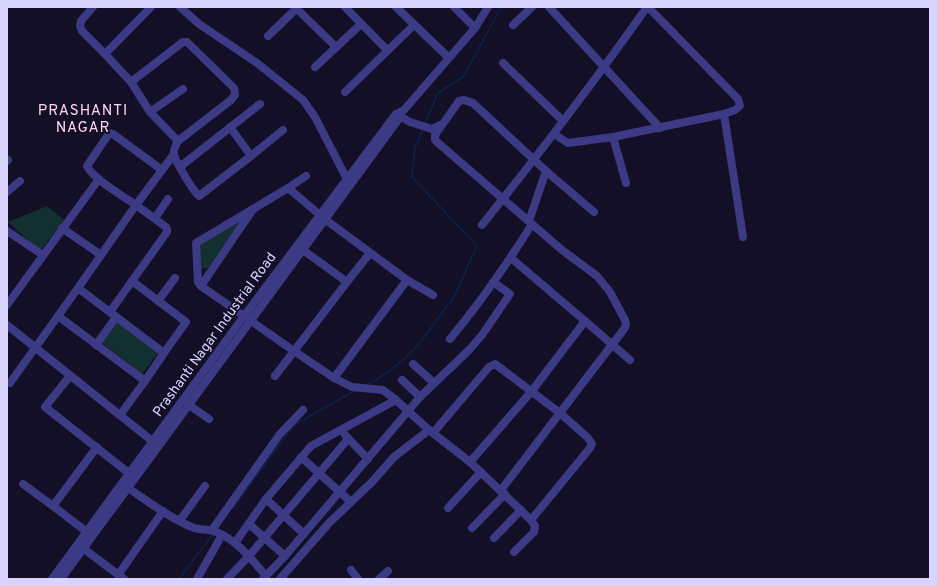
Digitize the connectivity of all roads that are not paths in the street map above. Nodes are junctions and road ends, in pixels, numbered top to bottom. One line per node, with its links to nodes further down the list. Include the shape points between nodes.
1 (93, 7): 19 (street, via 80,26)
2 (151, 7): 19 (street)
3 (180, 7): 48 (street, via 199,24 258,63 303,100 315,117)
4 (345, 7): 12 (street)
5 (396, 7): 13 (street)
6 (454, 7): 15 (street)
7 (488, 7): 15 (street, Prashanti Nagar Industrial Road)
8 (532, 7): 14 (street)
9 (549, 7): 22 (street)
10 (647, 7): 22 (street); 30 (street, via 738,99 740,106)
11 (297, 8): 16 (street); 17 (street)
12 (361, 24): 17 (street); 18 (street)
13 (414, 25): 18 (street); 20 (street)
14 (512, 25)
15 (475, 28): 20 (street, Prashanti Nagar Industrial Road)
16 (268, 36)
17 (336, 47): 23 (street)
18 (388, 50): 26 (street)
19 (105, 54): 24 (street)
20 (448, 57): 29 (street, Prashanti Nagar Industrial Road)
21 (503, 64): 31 (street)
22 (604, 66): 31 (street); 34 (street)
23 (315, 67)
24 (131, 82): 28 (street); 38 (street, via 183,42 187,42 234,88 235,95 231,100)
25 (183, 89): 28 (street)
26 (345, 92)
27 (260, 104): 33 (street)
28 (150, 112): 38 (street)
29 (400, 113): 32 (street, via 410,122 432,129); 48 (street, Prashanti Nagar Industrial Road)
30 (724, 114): 34 (street); 63 (street)
31 (563, 121): 36 (street)
32 (441, 125): 41 (street, via 459,101 468,101); 53 (street, via 435,135 436,140)
33 (230, 127): 40 (street); 42 (street)
34 (660, 128): 37 (street)
35 (283, 130): 40 (street)
36 (554, 134): 37 (street, via 568,143); 41 (street)
37 (613, 137): 49 (street)
38 (178, 141): 39 (street)
39 (174, 154): 42 (street); 43 (street)
40 (251, 156): 42 (street, via 201,195 197,195)
41 (534, 160): 44 (street); 53 (street)
42 (181, 166)
43 (162, 170): 46 (street, via 110,133 87,166); 54 (street)
44 (546, 171): 56 (street); 59 (street)
45 (306, 176): 50 (street)
46 (99, 179): 54 (street); 61 (street)
47 (20, 181): 51 (street)
48 (348, 182): 57 (street, Prashanti Nagar Industrial Road)
49 (626, 183)
50 (288, 188): 55 (street); 57 (street)
51 (7, 192)
52 (168, 199): 58 (street)
53 (503, 199): 59 (street); 60 (street)
54 (136, 205): 58 (street); 67 (street)
55 (252, 209): 74 (street); 74 (street, via 196,243 198,282)
56 (594, 212)
57 (323, 217): 64 (street, Prashanti Nagar Industrial Road); 65 (street); 81 (street, Prashanti Nagar Industrial Road)
58 (155, 218): 71 (street, via 168,229 167,232)
59 (530, 223): 68 (street); 85 (street, via 597,276 610,292 626,325)
60 (482, 225)
61 (62, 228): 66 (street); 67 (street)
62 (7, 231): 66 (street)
63 (744, 237)
64 (303, 250): 72 (street); 81 (street, Prashanti Nagar Industrial Road)
65 (370, 253): 70 (street); 72 (street)
66 (42, 255): 78 (street)
67 (100, 255): 75 (street)
68 (511, 258): 73 (street); 82 (street)
69 (175, 278): 77 (street)
70 (407, 280): 76 (street); 94 (street)
71 (132, 281): 77 (street); 79 (street)
72 (347, 282): 88 (street)
73 (493, 282): 84 (street); 98 (street, via 510,295 469,350)
74 (201, 286): 81 (street)
75 (78, 288): 79 (street); 80 (street)
76 (433, 296)
77 (158, 301): 89 (street, via 186,322)
78 (7, 305)
79 (113, 314): 86 (street); 89 (street)
80 (58, 316): 86 (street); 87 (street)
81 (248, 318): 88 (street); 102 (street, Prashanti Nagar Industrial Road); 111 (street, Prashanti Nagar Industrial Road)
82 (585, 321): 85 (street); 99 (street)
83 (7, 325): 87 (street)
84 (450, 339)
85 (612, 344): 90 (street); 105 (street)
86 (96, 345): 96 (street)
87 (35, 348): 92 (street); 97 (street)
88 (294, 351): 93 (street); 94 (street)
89 (164, 353): 96 (street)
90 (630, 360)
91 (413, 364): 98 (street)
92 (70, 376): 106 (street); 112 (street, via 46,407)
93 (275, 376)
94 (334, 378): 101 (street, via 352,387 383,390)
95 (402, 380): 100 (street)
96 (145, 381): 106 (street)
97 (10, 383)
98 (434, 384): 100 (street)
99 (531, 392): 105 (street); 109 (street, via 492,364); 115 (street)
100 (420, 397): 104 (street)
101 (396, 400): 104 (street); 108 (street)
102 (189, 406): 107 (street); 111 (street, Prashanti Nagar Industrial Road)
103 (303, 410): 135 (street, via 280,434)
104 (408, 412): 109 (street); 114 (street)
105 (560, 413): 122 (street); 132 (street, via 592,444)
106 (120, 415): 111 (street)
107 (208, 419)
108 (340, 430): 110 (street); 113 (street, via 311,446)
109 (431, 431): 115 (street); 125 (street, via 394,457)
110 (348, 438): 114 (street); 118 (street)
111 (156, 444): 117 (street, Prashanti Nagar Industrial Road); 121 (street, Prashanti Nagar Industrial Road)
112 (97, 447): 117 (street); 126 (street)
113 (301, 457): 118 (street); 124 (street)
114 (368, 459): 123 (street)
115 (470, 462): 116 (street)
116 (481, 472): 122 (street); 127 (street)
117 (130, 474): 136 (street, Prashanti Nagar Industrial Road)
118 (318, 474): 123 (street); 130 (street)
119 (23, 484): 126 (street)
120 (205, 486): 131 (street)
121 (128, 488): 129 (street); 142 (street, Prashanti Nagar Industrial Road)
122 (503, 492): 128 (street); 134 (street)
123 (339, 493): 125 (street); 137 (street)
124 (266, 499): 130 (street); 133 (street)
125 (351, 502): 154 (street)
126 (53, 506): 136 (street)
127 (448, 508)
128 (521, 510): 132 (street); 140 (street)
129 (163, 511): 131 (street); 148 (street)
130 (283, 515): 137 (street); 139 (street)
131 (180, 520): 135 (street, via 195,528)
132 (531, 520): 143 (street, via 535,526 534,532)
133 (249, 524): 139 (street); 141 (street)
134 (472, 528)
135 (213, 531): 138 (street)
136 (87, 532): 150 (street, Prashanti Nagar Industrial Road)
137 (304, 534): 145 (street)
138 (222, 535): 141 (street); 152 (street)
139 (264, 537): 144 (street); 145 (street)
140 (494, 538)
141 (235, 543): 144 (street)
142 (84, 550): 148 (street); 151 (street, Prashanti Nagar Industrial Road)
143 (514, 552)
144 (249, 556): 149 (street); 153 (street)
145 (285, 556): 149 (street)
146 (351, 570): 155 (street)
147 (388, 571): 156 (street)
148 (121, 577)
149 (265, 578)
150 (52, 579)
151 (62, 579)
152 (197, 579)
153 (227, 579)
154 (280, 579)
155 (358, 579)
156 (379, 579)

